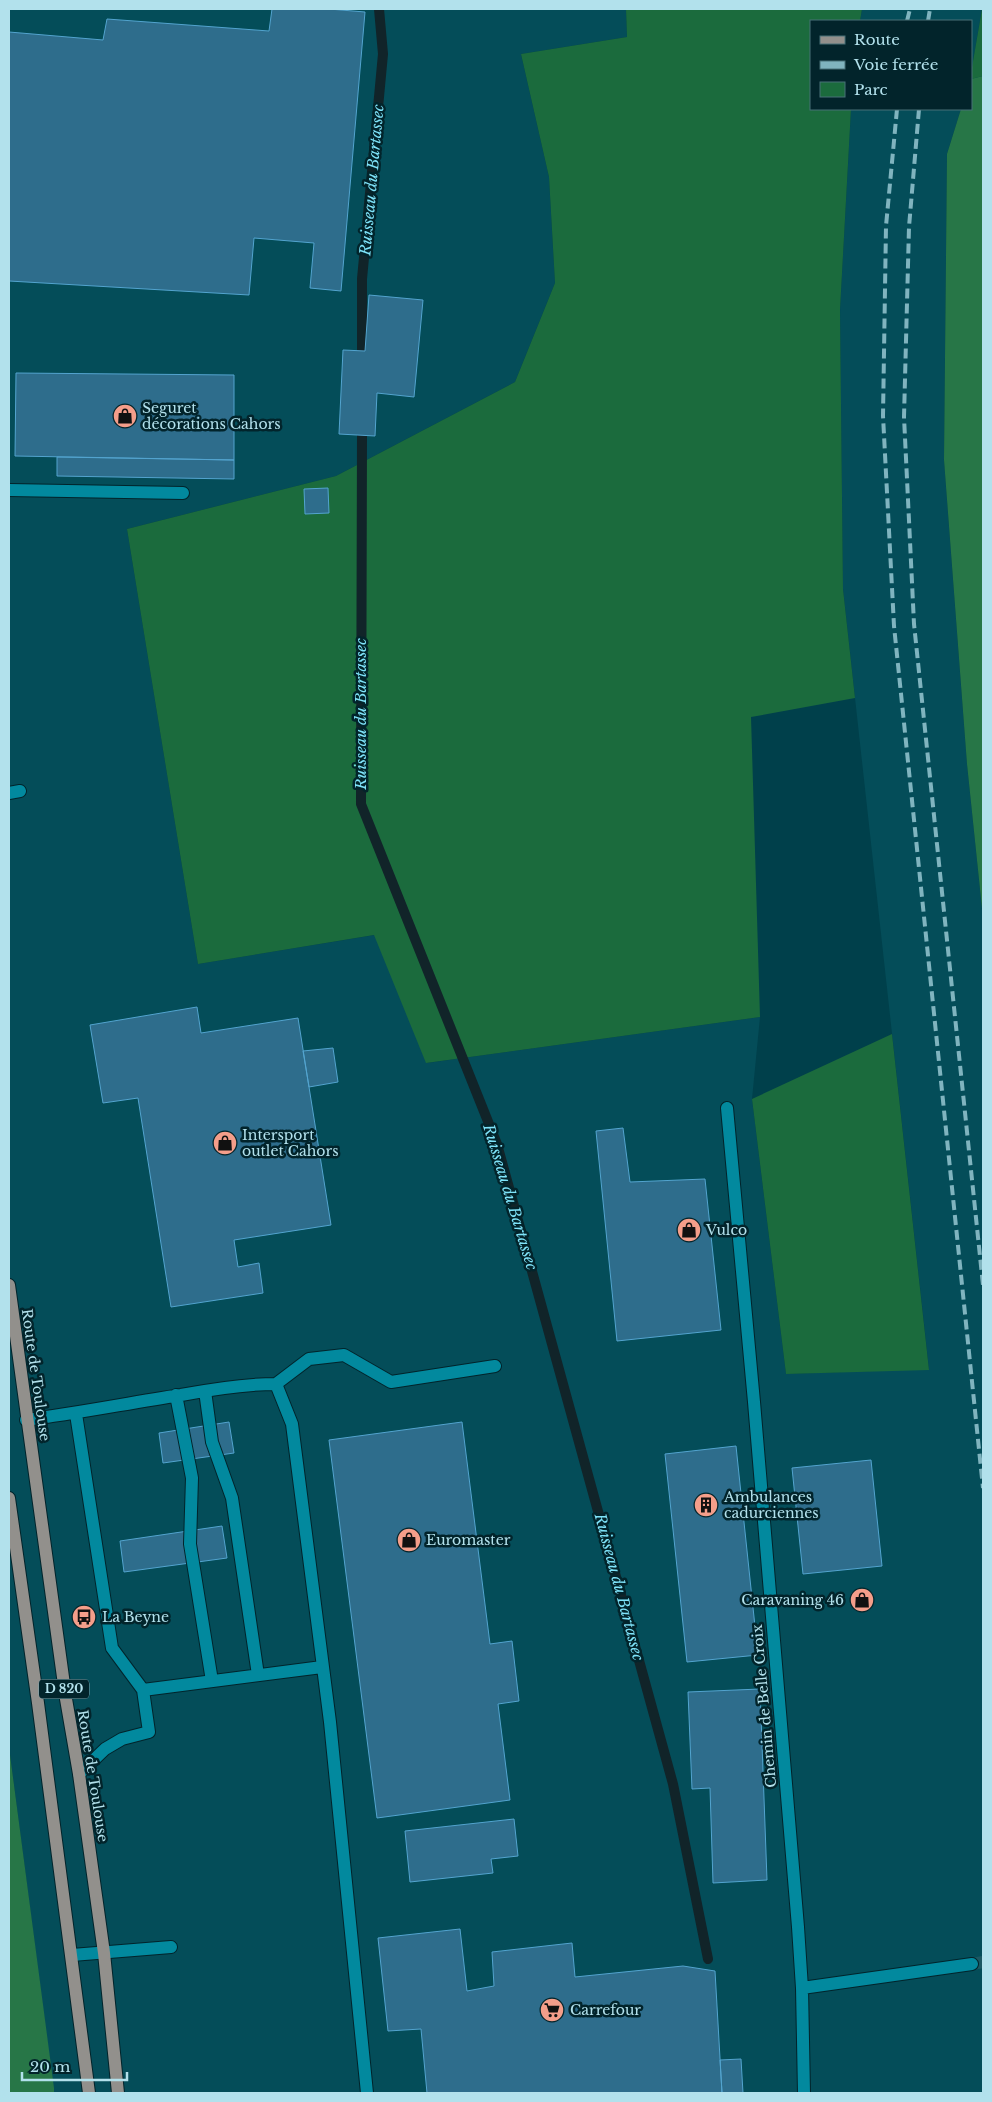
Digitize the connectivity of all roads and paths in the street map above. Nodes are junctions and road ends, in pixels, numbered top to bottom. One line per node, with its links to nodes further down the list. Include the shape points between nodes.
1 (9, 490): 2 (street)
2 (184, 493)
3 (726, 1108): 21 (street, Chemin de Belle Croix, via 755,1412)
4 (9, 1285): 10 (main road, Route de Toulouse / D 820)
5 (495, 1366): 6 (street, via 391,1382 344,1355 310,1359)
6 (276, 1384): 7 (street); 12 (street, via 292,1424)
7 (205, 1391): 8 (street); 13 (street, via 212,1442 232,1498)
8 (176, 1395): 9 (street); 14 (street, via 192,1478 190,1544)
9 (76, 1414): 10 (street); 15 (street, via 112,1648)
10 (26, 1420): 16 (main road, Route de Toulouse / D 820)
11 (9, 1498): 19 (main road, D 820)
12 (322, 1667): 13 (street); 24 (street)
13 (258, 1675): 14 (street)
14 (212, 1681): 15 (street)
15 (143, 1690): 16 (street, via 149,1732 122,1739 105,1749)
16 (79, 1774): 18 (main road, Route de Toulouse / D 820)
17 (171, 1947): 18 (street)
18 (104, 1952): 19 (street); 23 (main road, Route de Toulouse / D 820)
19 (72, 1955): 22 (main road, D 820)
20 (972, 1964): 21 (street)
21 (802, 1988): 25 (street, Chemin de Belle Croix)
22 (89, 2093)
23 (118, 2093)
24 (367, 2093)
25 (804, 2093)

